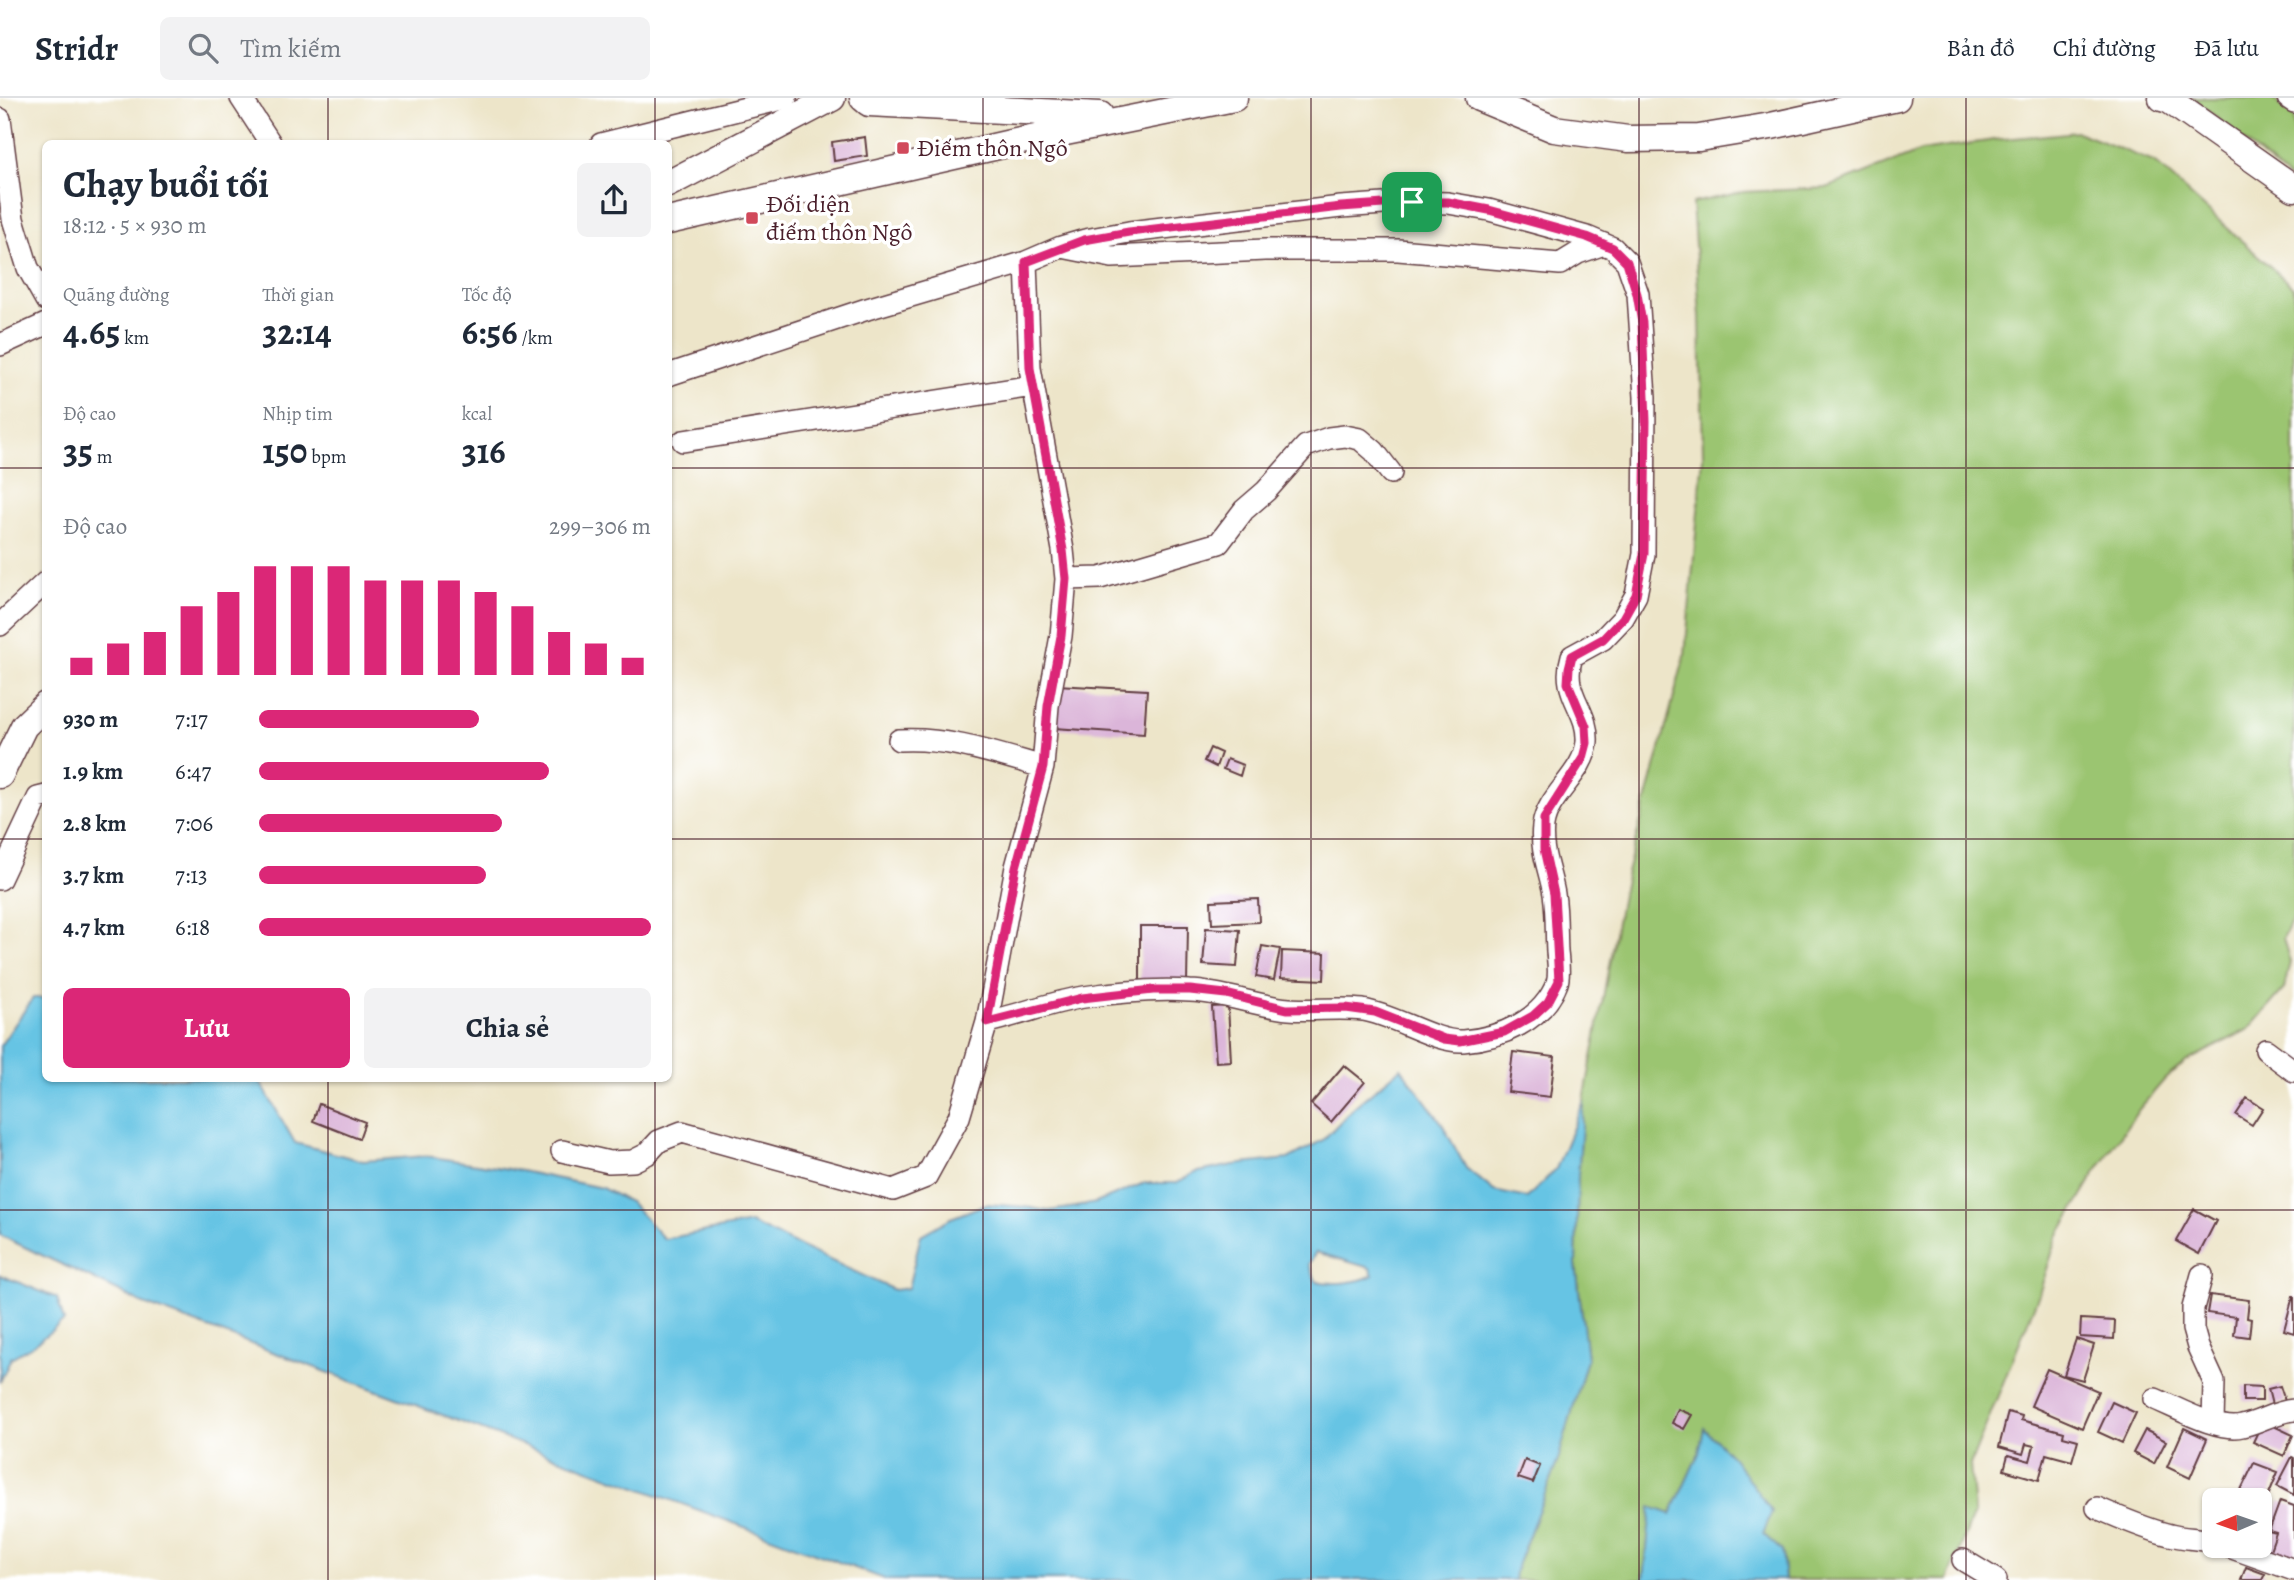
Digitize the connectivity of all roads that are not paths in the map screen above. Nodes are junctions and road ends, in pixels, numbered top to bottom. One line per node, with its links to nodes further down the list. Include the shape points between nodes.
1 (241, 98): 16 (street)
2 (832, 98): 19 (main road)
3 (863, 98): 13 (main road, via 869,103)
4 (1234, 98): 13 (main road)
5 (1479, 98): 15 (main road, via 1554,129 1628,139 1699,138)
6 (1814, 98): 15 (main road)
7 (1897, 98): 15 (main road)
8 (2162, 98): 18 (main road)
9 (2182, 98): 18 (main road)
10 (2288, 98): 12 (street)
11 (778, 99): 17 (street)
12 (2294, 102)
13 (1136, 116): 21 (main road)
14 (0, 119): 25 (street, via 13,219 28,268)
15 (1771, 126)
16 (268, 140)
17 (617, 140)
18 (2230, 144): 20 (main road)
19 (672, 182)
20 (2294, 188)
21 (672, 220)
22 (1604, 244): 23 (street, via 1560,264 1398,250 1112,257); 23 (street, via 1489,210 1448,202 1412,202 1129,232); 41 (street, via 1627,262 1640,313 1646,421 1644,554 1636,595 1623,618 1603,639 1572,656 1569,668 1568,683 1586,726 1587,743 1583,758 1544,819 1559,981 1548,1002 1504,1032 1460,1041 1375,1012 1287,1009 1190,990 1082,998)
23 (1061, 247): 24 (street)
24 (1026, 262): 28 (street); 29 (street)
25 (42, 293)
26 (42, 326): 27 (street)
27 (0, 345)
28 (672, 374)
29 (1033, 386): 30 (street); 32 (street)
30 (683, 441)
31 (1391, 472): 32 (street, via 1360,439 1329,438 1306,446 1219,543 1100,578)
32 (1066, 579): 37 (street)
33 (42, 586): 34 (street)
34 (0, 625)
35 (42, 709): 38 (main road, via 24,726)
36 (899, 740): 37 (street, via 939,741)
37 (1043, 767): 41 (street, via 1016,867)
38 (0, 775)
39 (42, 797): 40 (street)
40 (0, 879)
41 (987, 1022): 44 (street, via 959,1117 926,1177 893,1189 682,1132 633,1161 609,1162)
42 (2266, 1050): 43 (street)
43 (2294, 1071)
44 (562, 1151)
45 (2202, 1275): 48 (street, via 2193,1329 2214,1382)
46 (2155, 1399): 48 (street)
47 (2294, 1409): 48 (street, via 2241,1427)
48 (2213, 1419)
49 (2097, 1508): 50 (street, via 2173,1536)
50 (2202, 1539)
51 (2260, 1558): 53 (street)
52 (1963, 1560): 54 (street)
53 (2294, 1570)
54 (1996, 1580)

